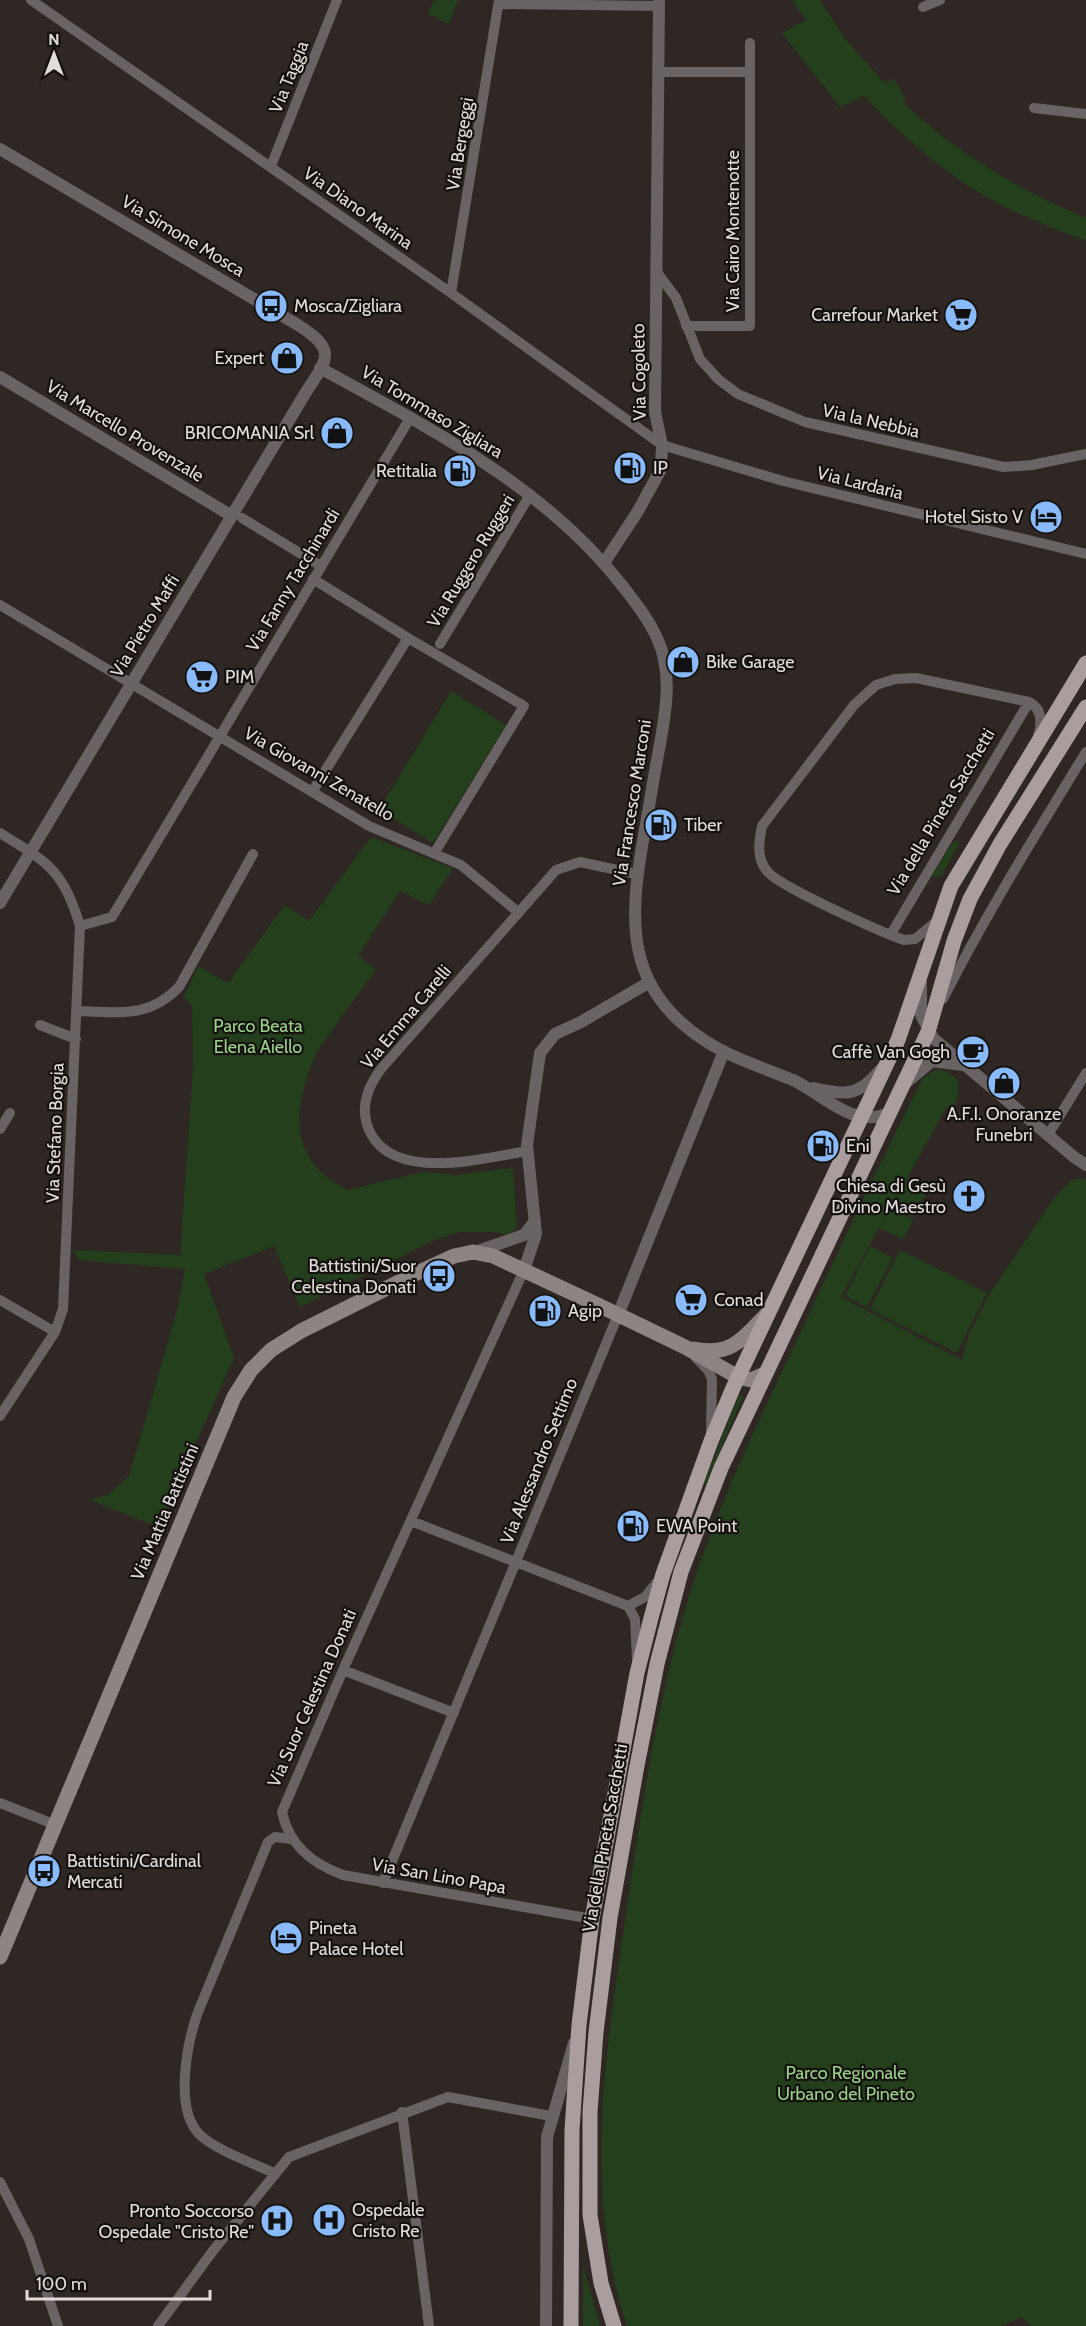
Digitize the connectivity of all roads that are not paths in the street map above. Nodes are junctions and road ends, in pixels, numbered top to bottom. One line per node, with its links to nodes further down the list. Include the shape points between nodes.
1 (32, 0): 14 (street, Via Diano Marina)
2 (337, 0): 14 (street, Via Taggia)
3 (940, 0): 7 (street)
4 (499, 2): 5 (street); 16 (street, Via Bergeggi)
5 (564, 3): 6 (street)
6 (659, 3): 9 (street, Via Cogoleto)
7 (923, 7)
8 (750, 43): 10 (street, Via Cairo Montenotte)
9 (658, 72): 10 (street); 15 (street, Via Cogoleto)
10 (749, 72): 17 (street, Via Cairo Montenotte, via 750,326)
11 (1034, 108): 12 (street)
12 (1086, 114)
13 (0, 149): 18 (street, Via Simone Mosca, via 312,333 326,348)
14 (271, 166): 16 (street, Via Diano Marina)
15 (656, 271): 17 (street, via 676,298); 21 (street, Via Cogoleto, via 655,412)
16 (452, 293): 21 (street, Via Diano Marina)
17 (686, 326): 22 (street, Via la Nebbia, via 700,359 724,384 751,401 805,422 1004,467)
18 (320, 368): 20 (street, Via Tommaso Zigliara); 24 (street, Via Pietro Maffi)
19 (0, 377): 24 (street, Via Marcello Provenzale)
20 (410, 418): 23 (street, Via Tommaso Zigliara, via 466,449); 27 (street, Via Fanny Tacchinardi)
21 (662, 445): 25 (street, Via Lardaria, via 783,481); 26 (street, Via Cogoleto, via 656,481)
22 (1086, 454)
23 (530, 495): 26 (street, Via Tommaso Zigliara); 31 (street, Via Ruggero Ruggeri)
24 (237, 517): 27 (street); 33 (street, Via Pietro Maffi)
25 (1086, 554)
26 (604, 563): 44 (street, Via Francesco Marconi, via 654,631 666,676 665,716)
27 (321, 566): 28 (street, Via Fanny Tacchinardi)
28 (313, 579): 30 (street); 36 (street, Via Fanny Tacchinardi)
29 (0, 605): 33 (street, Via Giovanni Zenatello)
30 (408, 638): 39 (street); 42 (street, via 524,706)
31 (440, 644)
32 (1086, 663): 37 (main road, Via della Pineta Sacchetti)
33 (132, 683): 36 (street, Via Giovanni Zenatello); 41 (street, Via Pietro Maffi)
34 (1029, 702): 37 (street, Via della Pineta Sacchetti, via 1040,714); 49 (street, Via della Pineta Sacchetti); 49 (street, via 916,678 876,685 861,696 765,821 759,848 771,876)
35 (1086, 707): 53 (main road, Via della Pineta Sacchetti, via 975,887 954,941)
36 (220, 735): 39 (street, Via Giovanni Zenatello); 48 (street, Via Fanny Tacchinardi, via 112,917)
37 (1036, 743): 47 (main road, Via della Pineta Sacchetti, via 957,875)
38 (1086, 752): 53 (street, Via della Pineta Sacchetti, via 999,893)
39 (312, 792): 42 (street, Via Giovanni Zenatello, via 376,830)
40 (0, 833): 41 (street, Via Stefano Borgia)
41 (31, 851): 45 (street, Via Pietro Maffi); 48 (street, Via Stefano Borgia, via 67,888)
42 (435, 852): 46 (street, Via Giovanni Zenatello, via 467,869)
43 (253, 854): 52 (street, via 179,987 162,1004 138,1012)
44 (636, 874): 46 (street, Via Emma Carelli, via 588,863 565,865 547,878); 51 (street, Via Francesco Marconi, via 635,928)
45 (0, 903)
46 (518, 912): 68 (street, Via Emma Carelli, via 374,1078 365,1110 370,1132 379,1143 388,1153 410,1162 444,1163)
47 (938, 920): 49 (street, Via della Pineta Sacchetti, via 912,940); 50 (main road, Via della Pineta Sacchetti)
48 (80, 926): 52 (street, Via Stefano Borgia)
49 (891, 934)
50 (922, 966): 55 (street, Via della Pineta Sacchetti, via 921,1015); 58 (main road, Via della Pineta Sacchetti)
51 (648, 983): 57 (street, Via Francesco Marconi, via 660,1003 682,1024); 68 (street, Via Suor Celestina Donati, via 555,1034 540,1053)
52 (77, 1011): 56 (street, Via Stefano Borgia)
53 (935, 1016): 55 (main road, Via della Pineta Sacchetti)
54 (40, 1025): 56 (street)
55 (928, 1032): 59 (street); 62 (main road, Via della Pineta Sacchetti)
56 (76, 1039): 76 (street, Via Stefano Borgia, via 64,1302)
57 (724, 1051): 61 (street, Via Francesco Marconi); 75 (street, Via Alessandro Settimo)
58 (891, 1054): 61 (street, Via Francesco Marconi, via 871,1081 857,1091 841,1094); 65 (main road, Via della Pineta Sacchetti)
59 (967, 1066): 62 (street, via 932,1061); 67 (street)
60 (1086, 1073): 67 (street)
61 (804, 1085): 65 (street, Via Francesco Marconi, via 836,1106)
62 (902, 1086): 63 (main road, Via della Pineta Sacchetti)
63 (890, 1112): 65 (street, via 876,1118); 78 (main road, Via della Pineta Sacchetti)
64 (10, 1113): 66 (street)
65 (863, 1117): 74 (main road, Via della Pineta Sacchetti)
66 (0, 1129)
67 (1048, 1135): 69 (street)
68 (528, 1151): 70 (street, Via Suor Celestina Donati)
69 (1086, 1165)
70 (535, 1221): 71 (street, via 520,1237); 72 (street, Via Suor Celestina Donati, via 536,1239)
71 (473, 1252): 72 (main road); 90 (main road, Via Mattia Battistini, via 432,1266 301,1331 271,1350 251,1370 224,1419)
72 (524, 1270): 75 (main road); 82 (street, Via Suor Celestina Donati)
73 (0, 1300): 76 (street)
74 (767, 1314): 77 (main road, Via della Pineta Sacchetti, via 727,1350 712,1352); 79 (main road, Via della Pineta Sacchetti)
75 (618, 1315): 77 (main road); 83 (street, Via Alessandro Settimo)
76 (55, 1332): 80 (street, Via Stefano Borgia)
77 (685, 1347): 79 (main road); 81 (street, via 712,1378)
78 (765, 1374): 79 (main road, via 751,1380); 105 (main road, Via della Pineta Sacchetti, via 714,1485 681,1572 655,1676 610,1918 596,2032 589,2170 592,2240)
79 (738, 1377): 81 (main road, Via della Pineta Sacchetti)
80 (0, 1416)
81 (711, 1441): 84 (main road, Via della Pineta Sacchetti)
82 (411, 1521): 83 (street); 86 (street, Via Suor Celestina Donati)
83 (517, 1564): 85 (street); 88 (street, Via Alessandro Settimo)
84 (663, 1575): 85 (street, via 645,1597); 87 (main road, Via della Pineta Sacchetti)
85 (628, 1606): 87 (street, via 636,1625)
86 (343, 1670): 88 (street); 91 (street, Via Suor Celestina Donati, via 282,1808)
87 (637, 1673): 93 (main road, Via della Pineta Sacchetti)
88 (454, 1713): 92 (street, Via Alessandro Settimo)
89 (0, 1803): 90 (street)
90 (56, 1825): 94 (main road, Via Mattia Battistini)
91 (291, 1839): 92 (street, Via San Lino Papa, via 327,1869); 98 (street, via 275,1837 268,1842 198,2012 185,2074 191,2120 199,2134)
92 (383, 1884): 93 (street, Via San Lino Papa)
93 (592, 1918): 95 (main road, Via della Pineta Sacchetti)
94 (0, 1957)
95 (579, 2025): 97 (street, Via della Pineta Sacchetti); 104 (main road, Via della Pineta Sacchetti, via 572,2130)
96 (402, 2112): 97 (street, via 448,2097); 98 (street, via 289,2157); 102 (street)
97 (551, 2116): 103 (street, Via della Pineta Sacchetti, via 546,2148)
98 (274, 2173): 101 (street)
99 (0, 2182): 100 (street, via 27,2233)
100 (58, 2326)
101 (158, 2326)
102 (429, 2326)
103 (546, 2326)
104 (571, 2326)
105 (614, 2326)

